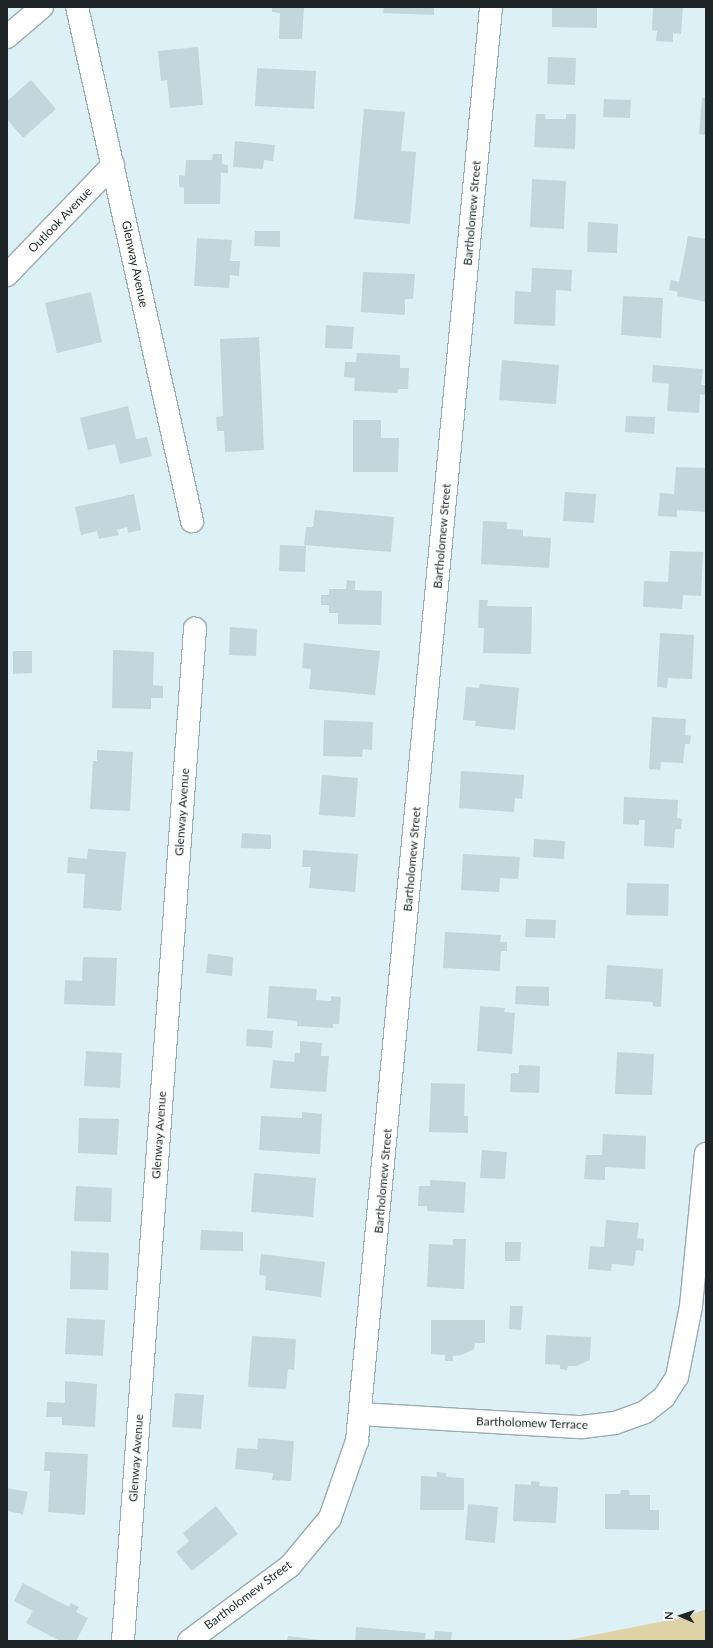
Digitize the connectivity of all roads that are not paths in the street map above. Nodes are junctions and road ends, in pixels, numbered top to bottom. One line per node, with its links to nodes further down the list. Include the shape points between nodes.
1 (42, 7): 4 (street)
2 (77, 7): 5 (street, Glenway Avenue)
3 (491, 7): 10 (street, Bartholomew Street)
4 (7, 37)
5 (113, 165): 6 (street, Outlook Avenue); 7 (street, Glenway Avenue)
6 (7, 275)
7 (192, 521)
8 (195, 630): 11 (street, Glenway Avenue)
9 (706, 1154): 10 (street, Bartholomew Terrace, via 691,1306 677,1377 664,1397 645,1412 615,1423 582,1427)
10 (360, 1414): 12 (street, Bartholomew Street, via 357,1441 330,1518 290,1566)
11 (123, 1641)
12 (188, 1641)

